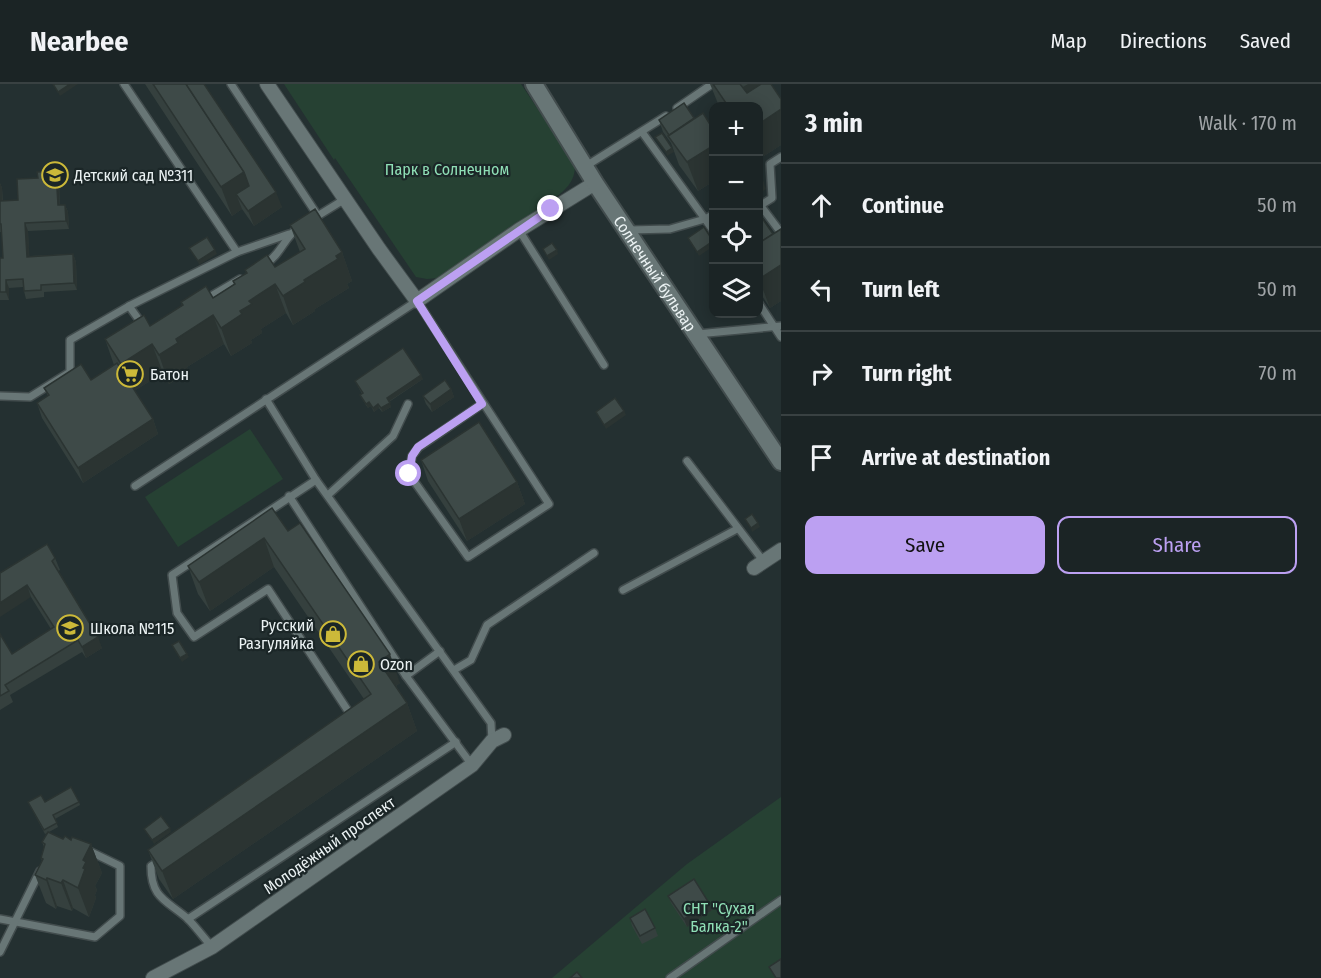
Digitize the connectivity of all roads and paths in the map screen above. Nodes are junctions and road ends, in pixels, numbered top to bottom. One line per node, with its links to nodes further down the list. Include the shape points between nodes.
1 (124, 84): 21 (lane)
2 (231, 84): 13 (lane)
3 (267, 84): 10 (street)
4 (534, 84): 8 (street, Солнечный бульвар)
5 (712, 84): 6 (lane)
6 (642, 132): 8 (lane); 15 (lane)
7 (781, 157): 11 (lane, via 770,164 772,198)
8 (585, 166): 9 (street, Солнечный бульвар)
9 (595, 183): 17 (street); 18 (street, Солнечный бульвар)
10 (345, 199): 13 (lane); 24 (street)
11 (763, 204)
12 (763, 210): 19 (lane)
13 (318, 216): 20 (lane)
14 (709, 217): 15 (lane)
15 (705, 219): 16 (lane); 18 (lane, via 670,229)
16 (709, 225)
17 (519, 230): 24 (street); 32 (lane)
18 (627, 230): 30 (street, Солнечный бульвар)
19 (781, 233)
20 (289, 234): 21 (lane); 22 (lane, via 276,258)
21 (237, 252): 26 (lane)
22 (256, 270)
23 (246, 275): 25 (lane)
24 (417, 301): 34 (lane); 36 (lane)
25 (198, 304)
26 (129, 306): 29 (lane); 33 (lane, via 70,340 70,372 30,397)
27 (763, 307): 28 (lane)
28 (778, 326): 30 (lane); 31 (lane)
29 (149, 333)
30 (696, 334): 38 (street, Солнечный бульвар)
31 (781, 337)
32 (604, 364)
33 (0, 396)
34 (266, 399): 39 (lane); 40 (lane)
35 (408, 404): 41 (lane, via 393,436)
36 (482, 404): 36 (lane, via 418,447 409,474 468,557 549,504)
37 (687, 461): 43 (lane)
38 (781, 462)
39 (316, 480): 41 (lane); 42 (lane)
40 (135, 486)
41 (328, 495): 48 (lane)
42 (289, 496): 50 (lane); 51 (lane, via 172,575 177,613 194,637 268,589)
43 (737, 529): 46 (lane); 47 (lane)
44 (781, 549): 46 (street)
45 (594, 554): 49 (lane, via 486,625 471,660)
46 (759, 565)
47 (623, 590)
48 (440, 651): 49 (lane); 50 (lane)
49 (454, 670): 52 (lane)
50 (406, 676): 53 (lane)
51 (358, 725)
52 (498, 738): 54 (street, Молодёжный проспект)
53 (456, 742): 54 (lane); 60 (lane)
54 (472, 765): 62 (street, Молодёжный проспект)
55 (84, 849): 61 (lane, via 120,866 120,916 95,937)
56 (171, 853): 60 (lane, via 151,866 151,882 163,901)
57 (43, 866): 61 (lane)
58 (781, 900): 65 (lane)
59 (0, 919): 61 (lane)
60 (188, 919): 62 (lane)
61 (15, 922): 63 (lane)
62 (212, 947): 64 (street, Молодёжный проспект)
63 (0, 952)
64 (153, 978)
65 (670, 978)

